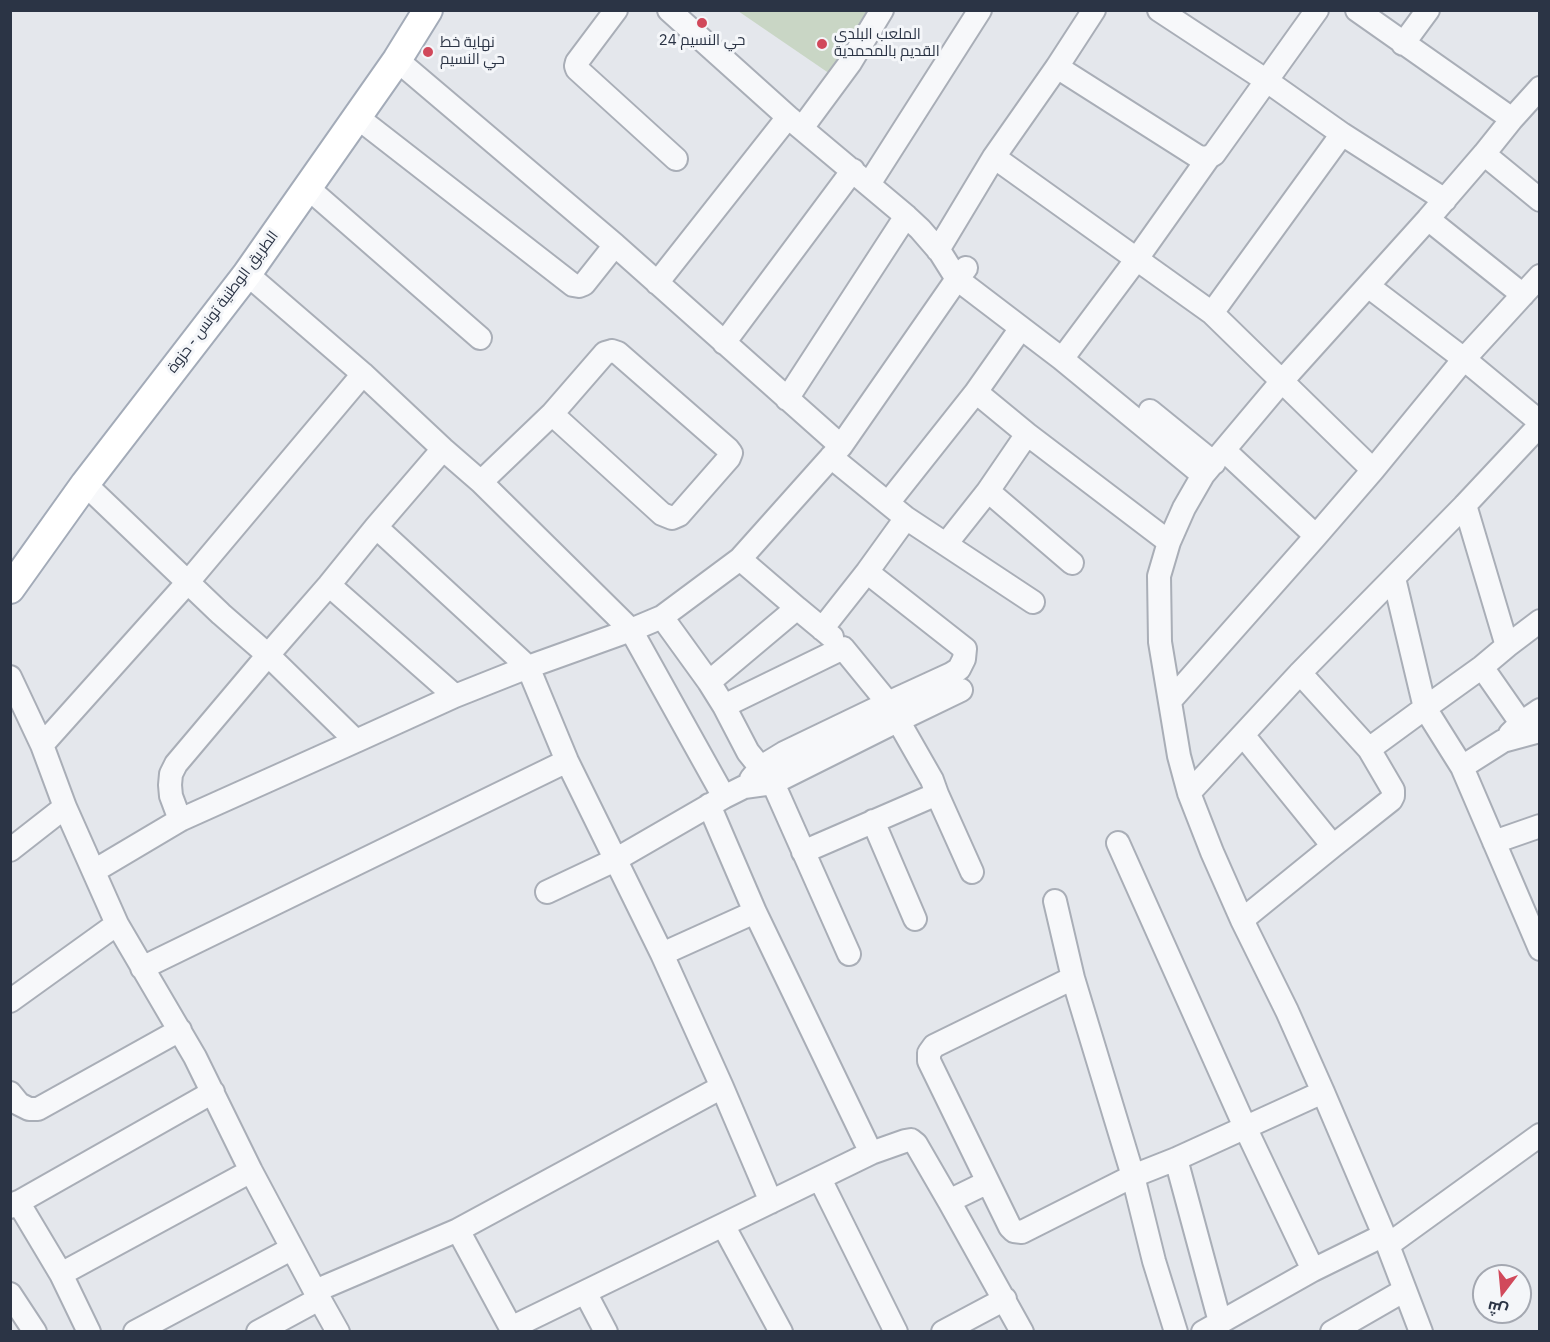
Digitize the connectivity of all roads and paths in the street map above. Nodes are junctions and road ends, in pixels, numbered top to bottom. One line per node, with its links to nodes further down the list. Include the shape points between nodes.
1 (428, 10): 12 (main road, الطريق الوطنية تونس - حزوة)
2 (616, 10): 23 (street, via 577,62 577,69)
3 (669, 10): 18 (street)
4 (882, 10): 18 (street, via 850,63)
5 (980, 10): 24 (street)
6 (1094, 10): 13 (street)
7 (1159, 10): 14 (street)
8 (1317, 10): 14 (street)
9 (1357, 10): 11 (street)
10 (1428, 10): 11 (street)
11 (1403, 44): 17 (street)
12 (397, 60): 16 (main road, الطريق الوطنية تونس - حزوة); 30 (street)
13 (1057, 67): 21 (street); 22 (street, via 1197,156)
14 (1267, 81): 19 (street); 22 (street)
15 (1539, 88): 17 (street)
16 (357, 117): 25 (main road, الطريق الوطنية تونس - حزوة); 30 (street, via 573,285 584,284)
17 (1512, 119): 20 (street)
18 (795, 123): 24 (street); 36 (street)
19 (1342, 134): 27 (street); 39 (street)
20 (1484, 154): 26 (street); 27 (street)
21 (994, 157): 31 (street); 32 (street)
22 (1209, 157): 32 (street)
23 (676, 159)
24 (860, 177): 28 (street); 42 (street)
25 (308, 188): 33 (main road, الطريق الوطنية تونس - حزوة); 41 (street)
26 (1539, 200)
27 (1445, 201): 29 (street)
28 (906, 216): 31 (street); 48 (street)
29 (1428, 219): 37 (street); 38 (street)
30 (615, 245): 36 (street)
31 (939, 251): 34 (street)
32 (1136, 260): 39 (street); 43 (street)
33 (247, 274): 45 (street); 57 (main road, الطريق الوطنية تونس - حزوة)
34 (962, 274): 40 (street); 43 (street); 53 (street)
35 (1539, 276): 38 (street)
36 (657, 283): 42 (street)
37 (1368, 286): 44 (street); 46 (street)
38 (1523, 295): 44 (street)
39 (1212, 313): 46 (street)
40 (1021, 328): 43 (street); 47 (street)
41 (480, 338)
42 (724, 343): 48 (street)
43 (1067, 353): 54 (street)
44 (1464, 359): 50 (street); 55 (street)
45 (363, 374): 52 (street); 70 (street)
46 (1282, 381): 54 (street); 55 (street)
47 (976, 392): 51 (street); 59 (street)
48 (787, 399): 53 (street)
49 (552, 414): 49 (street, via 605,353 612,351 731,453 679,515 672,518 662,514); 56 (street)
50 (1539, 424): 60 (street)
51 (1027, 434): 58 (street); 64 (street)
52 (443, 449): 56 (street); 62 (street)
53 (836, 452): 59 (street); 66 (street)
54 (1214, 463): 63 (street); 64 (street, via 1184,507)
55 (1373, 470): 63 (street)
56 (481, 482): 78 (street)
57 (85, 484): 70 (street); 72 (main road, الطريق الوطنية تونس - حزوة)
58 (988, 491): 65 (street); 67 (street)
59 (888, 503): 61 (street)
60 (1466, 505): 69 (street); 79 (street)
61 (906, 518): 65 (street); 68 (street)
62 (376, 527): 71 (street); 82 (street)
63 (1316, 536): 89 (street)
64 (1169, 542): 89 (street, via 1159,576 1158,608)
65 (946, 544): 73 (street)
66 (740, 559): 74 (street); 75 (street)
67 (1072, 563)
68 (867, 572): 77 (street); 92 (street, via 966,649 959,669)
69 (1394, 578): 84 (street); 91 (street)
70 (188, 582): 81 (street); 96 (street)
71 (329, 585): 81 (street); 88 (street)
72 (10, 589)
73 (1033, 602)
74 (797, 608): 77 (street); 86 (street)
75 (662, 617): 78 (street); 86 (street)
76 (1538, 625): 79 (street)
77 (822, 629): 80 (street)
78 (631, 630): 82 (street); 103 (street)
79 (1507, 646): 83 (street)
80 (843, 648): 90 (street); 92 (street)
81 (268, 655): 95 (street); 105 (street, via 176,764 170,785)
82 (528, 667): 88 (street); 98 (street)
83 (1482, 668): 91 (street); 93 (street)
84 (1300, 673): 94 (street); 97 (street)
85 (10, 676): 96 (street)
86 (709, 682): 90 (street)
87 (961, 690): 92 (street)
88 (454, 696): 95 (street)
89 (1170, 701): 101 (street)
90 (724, 706): 100 (street, via 748,752)
91 (1425, 708): 97 (street); 99 (street)
92 (892, 712): 100 (street); 102 (street)
93 (1533, 721): 99 (street)
94 (1243, 735): 101 (street); 110 (street)
95 (356, 741): 105 (street)
96 (42, 745): 104 (street)
97 (1369, 749): 110 (street, via 1393,796)
98 (567, 761): 113 (street); 126 (street)
99 (1462, 767): 108 (street)
100 (767, 775): 103 (street); 112 (street)
101 (1189, 793): 120 (street)
102 (937, 794): 106 (street); 115 (street)
103 (716, 801): 113 (street); 118 (street)
104 (64, 807): 111 (street); 114 (street)
105 (180, 820): 114 (street)
106 (873, 821): 112 (street); 119 (street)
107 (1539, 826): 108 (street)
108 (1494, 842): 121 (street)
109 (1118, 843): 134 (street)
110 (1333, 846): 120 (street)
111 (10, 850)
112 (803, 852): 125 (street)
113 (615, 860): 116 (street); 124 (street)
114 (94, 872): 122 (street)
115 (972, 872)
116 (547, 892)
117 (1055, 901): 127 (street)
118 (755, 912): 124 (street); 136 (street)
119 (915, 919)
120 (1242, 920): 132 (street)
121 (1534, 922): 123 (street)
122 (117, 924): 126 (street); 128 (street)
123 (1539, 949)
124 (662, 954): 130 (street)
125 (849, 954)
126 (142, 968): 129 (street)
127 (1073, 978): 139 (street); 141 (street, via 934,1046 929,1053 929,1061)
128 (10, 1001)
129 (180, 1030): 131 (street); 133 (street, via 38,1109 19,1104)
130 (722, 1087): 143 (street); 146 (street)
131 (213, 1092): 138 (street); 144 (street)
132 (1323, 1092): 134 (street); 147 (street)
133 (10, 1093)
134 (1245, 1127): 137 (street); 149 (street)
135 (1539, 1135): 147 (street, via 1454,1199)
136 (871, 1153): 140 (street); 142 (street, via 911,1140)
137 (1176, 1159): 139 (street); 156 (street)
138 (251, 1171): 148 (street); 150 (street)
139 (1133, 1176): 141 (street, via 1022,1232 1010,1227); 168 (street)
140 (820, 1179): 143 (street); 165 (street)
141 (988, 1182): 142 (street)
142 (949, 1201): 155 (street)
143 (771, 1202): 145 (street)
144 (14, 1205): 150 (street)
145 (723, 1225): 152 (street); 164 (street)
146 (458, 1230): 153 (street); 157 (street)
147 (1386, 1240): 149 (street); 151 (street)
148 (291, 1249): 153 (street); 160 (street)
149 (1313, 1270): 156 (street)
150 (61, 1274): 159 (street)
151 (1405, 1290): 169 (street); 170 (street)
152 (585, 1292): 157 (street); 163 (street)
153 (317, 1295): 161 (street); 162 (street)
154 (11, 1297): 158 (street)
155 (1005, 1299): 166 (street); 167 (street)
156 (1211, 1327)
157 (507, 1330)
158 (35, 1332)
159 (89, 1332)
160 (135, 1332)
161 (258, 1332)
162 (338, 1332)
163 (606, 1332)
164 (781, 1332)
165 (896, 1332)
166 (943, 1332)
167 (1022, 1332)
168 (1176, 1332)
169 (1332, 1332)
170 (1421, 1332)

